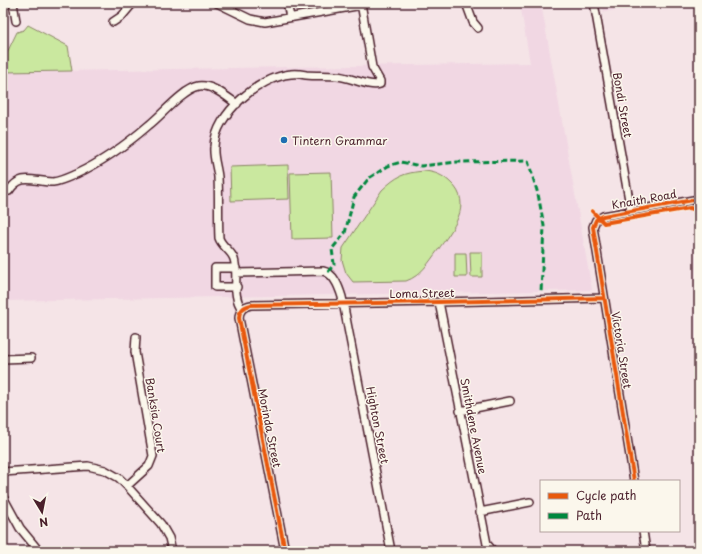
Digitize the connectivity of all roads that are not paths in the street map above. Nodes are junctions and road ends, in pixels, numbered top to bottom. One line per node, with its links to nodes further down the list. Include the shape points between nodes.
1 (13, 3): 9 (street)
2 (133, 3): 10 (street)
3 (217, 3): 8 (street, via 258,21)
4 (287, 3): 8 (street)
5 (466, 3): 11 (street, via 472,22)
6 (594, 3): 16 (street, Bondi Street)
7 (362, 4): 8 (street); 12 (street, via 372,67 380,81 379,84 344,76 290,74 260,85)
8 (290, 17)
9 (16, 21)
10 (114, 22)
11 (478, 28)
12 (237, 104): 13 (street, via 211,88 194,88 145,129 89,167 55,182 22,180 16,182); 18 (street, via 222,121 214,147 220,238 221,243 233,256)
13 (9, 191)
14 (698, 199): 15 (street); 16 (street, Knaith Road)
15 (699, 208)
16 (631, 211): 17 (street, Knaith Road, via 603,216)
17 (594, 223): 20 (street, Victoria Street, via 593,232)
18 (236, 270): 19 (street, Morinda Street); 19 (street, Highton Street, via 215,268 215,288); 22 (street, Highton Street, via 328,272 334,277)
19 (236, 287): 23 (street, Morinda Street, via 237,299)
20 (604, 298): 21 (street, Loma Street); 30 (street, Victoria Street)
21 (439, 302): 22 (street, Loma Street); 28 (street, Smithdene Avenue)
22 (343, 304): 23 (street, Loma Street, via 251,305); 39 (street, Highton Street)
23 (242, 309): 38 (street, Morinda Street, via 239,318)
24 (136, 337): 31 (street, Banksia Court, via 135,352 153,456 149,466)
25 (31, 358): 26 (street)
26 (3, 359)
27 (510, 401): 28 (street)
28 (460, 411): 34 (street, Smithdene Avenue)
29 (3, 472): 31 (street, via 88,466 112,473)
30 (634, 480)
31 (127, 486): 37 (street, via 161,524 169,538)
32 (3, 497): 36 (street, via 20,528)
33 (530, 502): 34 (street)
34 (480, 512): 40 (street, Smithdene Avenue, via 487,544)
35 (643, 532): 41 (street)
36 (39, 551)
37 (172, 551)
38 (285, 551)
39 (391, 551)
40 (493, 551)
41 (646, 551)

